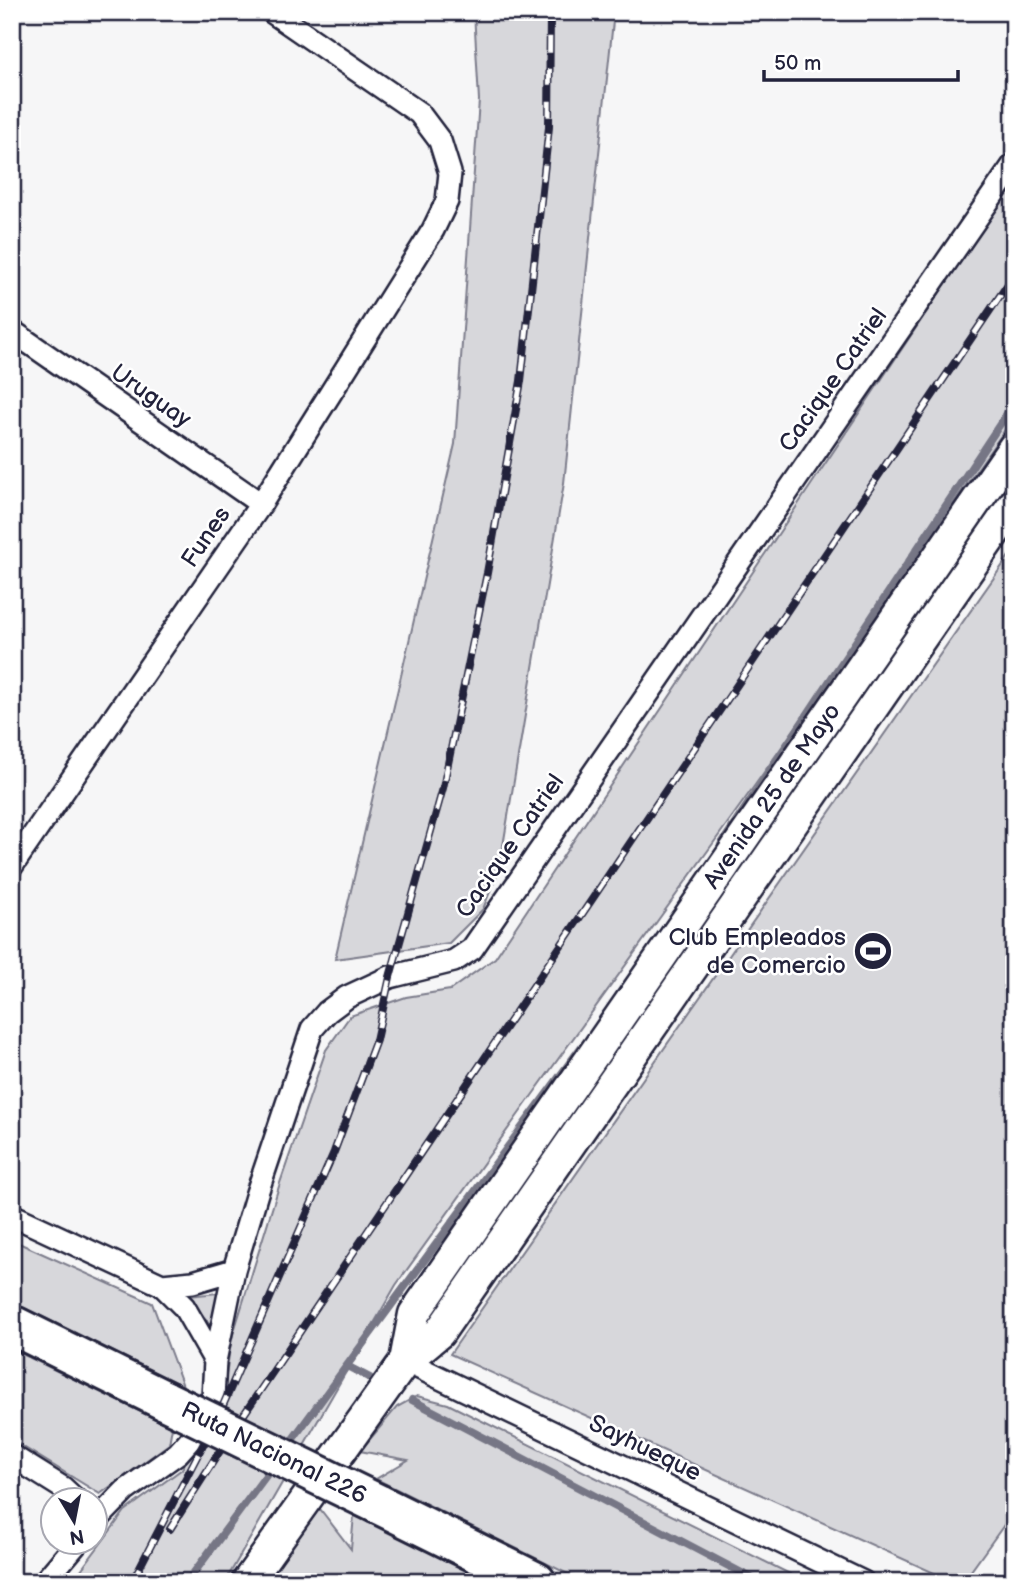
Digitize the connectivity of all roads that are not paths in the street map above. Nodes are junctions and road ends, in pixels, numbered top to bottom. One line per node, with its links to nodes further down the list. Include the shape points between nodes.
1 (272, 12): 5 (street, Funes, via 419,113 440,141 450,173 447,201 433,230)
2 (1014, 164): 9 (street, Cacique Catriel, via 472,949 454,961 390,977 347,997 312,1029)
3 (13, 332): 5 (street, Uruguay)
4 (1012, 454): 13 (street, Avenida 25 de Mayo, via 414,1314)
5 (261, 504): 7 (street, Funes)
6 (1014, 504): 13 (street, Avenida 25 de Mayo, via 439,1333)
7 (12, 866)
8 (12, 1215): 10 (street)
9 (234, 1270): 10 (street); 12 (street, Cacique Catriel)
10 (162, 1285): 12 (street, via 184,1307)
11 (12, 1325): 20 (highway, Ruta Nacional 226, bridge)
12 (215, 1361): 16 (street, Cacique Catriel, via 214,1398 203,1425 178,1453)
13 (405, 1361): 19 (street, Avenida 25 de Mayo); 21 (street, Sayhueque)
14 (12, 1456): 15 (street)
15 (60, 1486)
16 (108, 1508)
17 (66, 1556): 18 (street)
18 (44, 1582)
19 (247, 1582)
20 (536, 1582)
21 (863, 1582)

